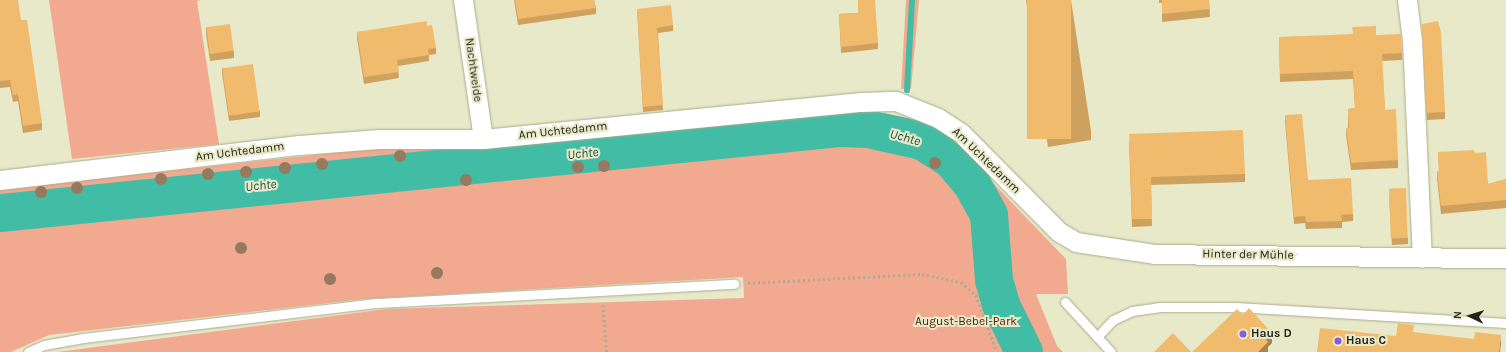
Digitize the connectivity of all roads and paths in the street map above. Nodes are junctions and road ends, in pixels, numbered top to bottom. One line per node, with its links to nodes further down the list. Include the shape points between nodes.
1 (463, 0): 3 (street, Nachtweide)
2 (1407, 0): 6 (street, via 1412,47)
3 (483, 139): 4 (street, Am Uchtedamm, via 379,139 299,145); 5 (street, Am Uchtedamm, via 861,102 896,101 938,118 961,133 1059,232)
4 (0, 180)
5 (1076, 242): 6 (street, Hinter der Mühle, via 1154,254)
6 (1422, 258): 7 (street, Hinter der Mühle)
7 (1506, 258)
8 (734, 284): 9 (lane); 15 (path, via 922,274 961,282 976,294)
9 (601, 291): 13 (lane, via 378,303 83,338 44,345); 14 (path)
10 (1065, 302): 12 (lane)
11 (1506, 323): 12 (lane, via 1236,307 1159,307 1132,311 1113,320)
12 (1097, 337): 16 (lane)
13 (28, 352)
14 (607, 352)
15 (997, 352)
16 (1112, 352)

